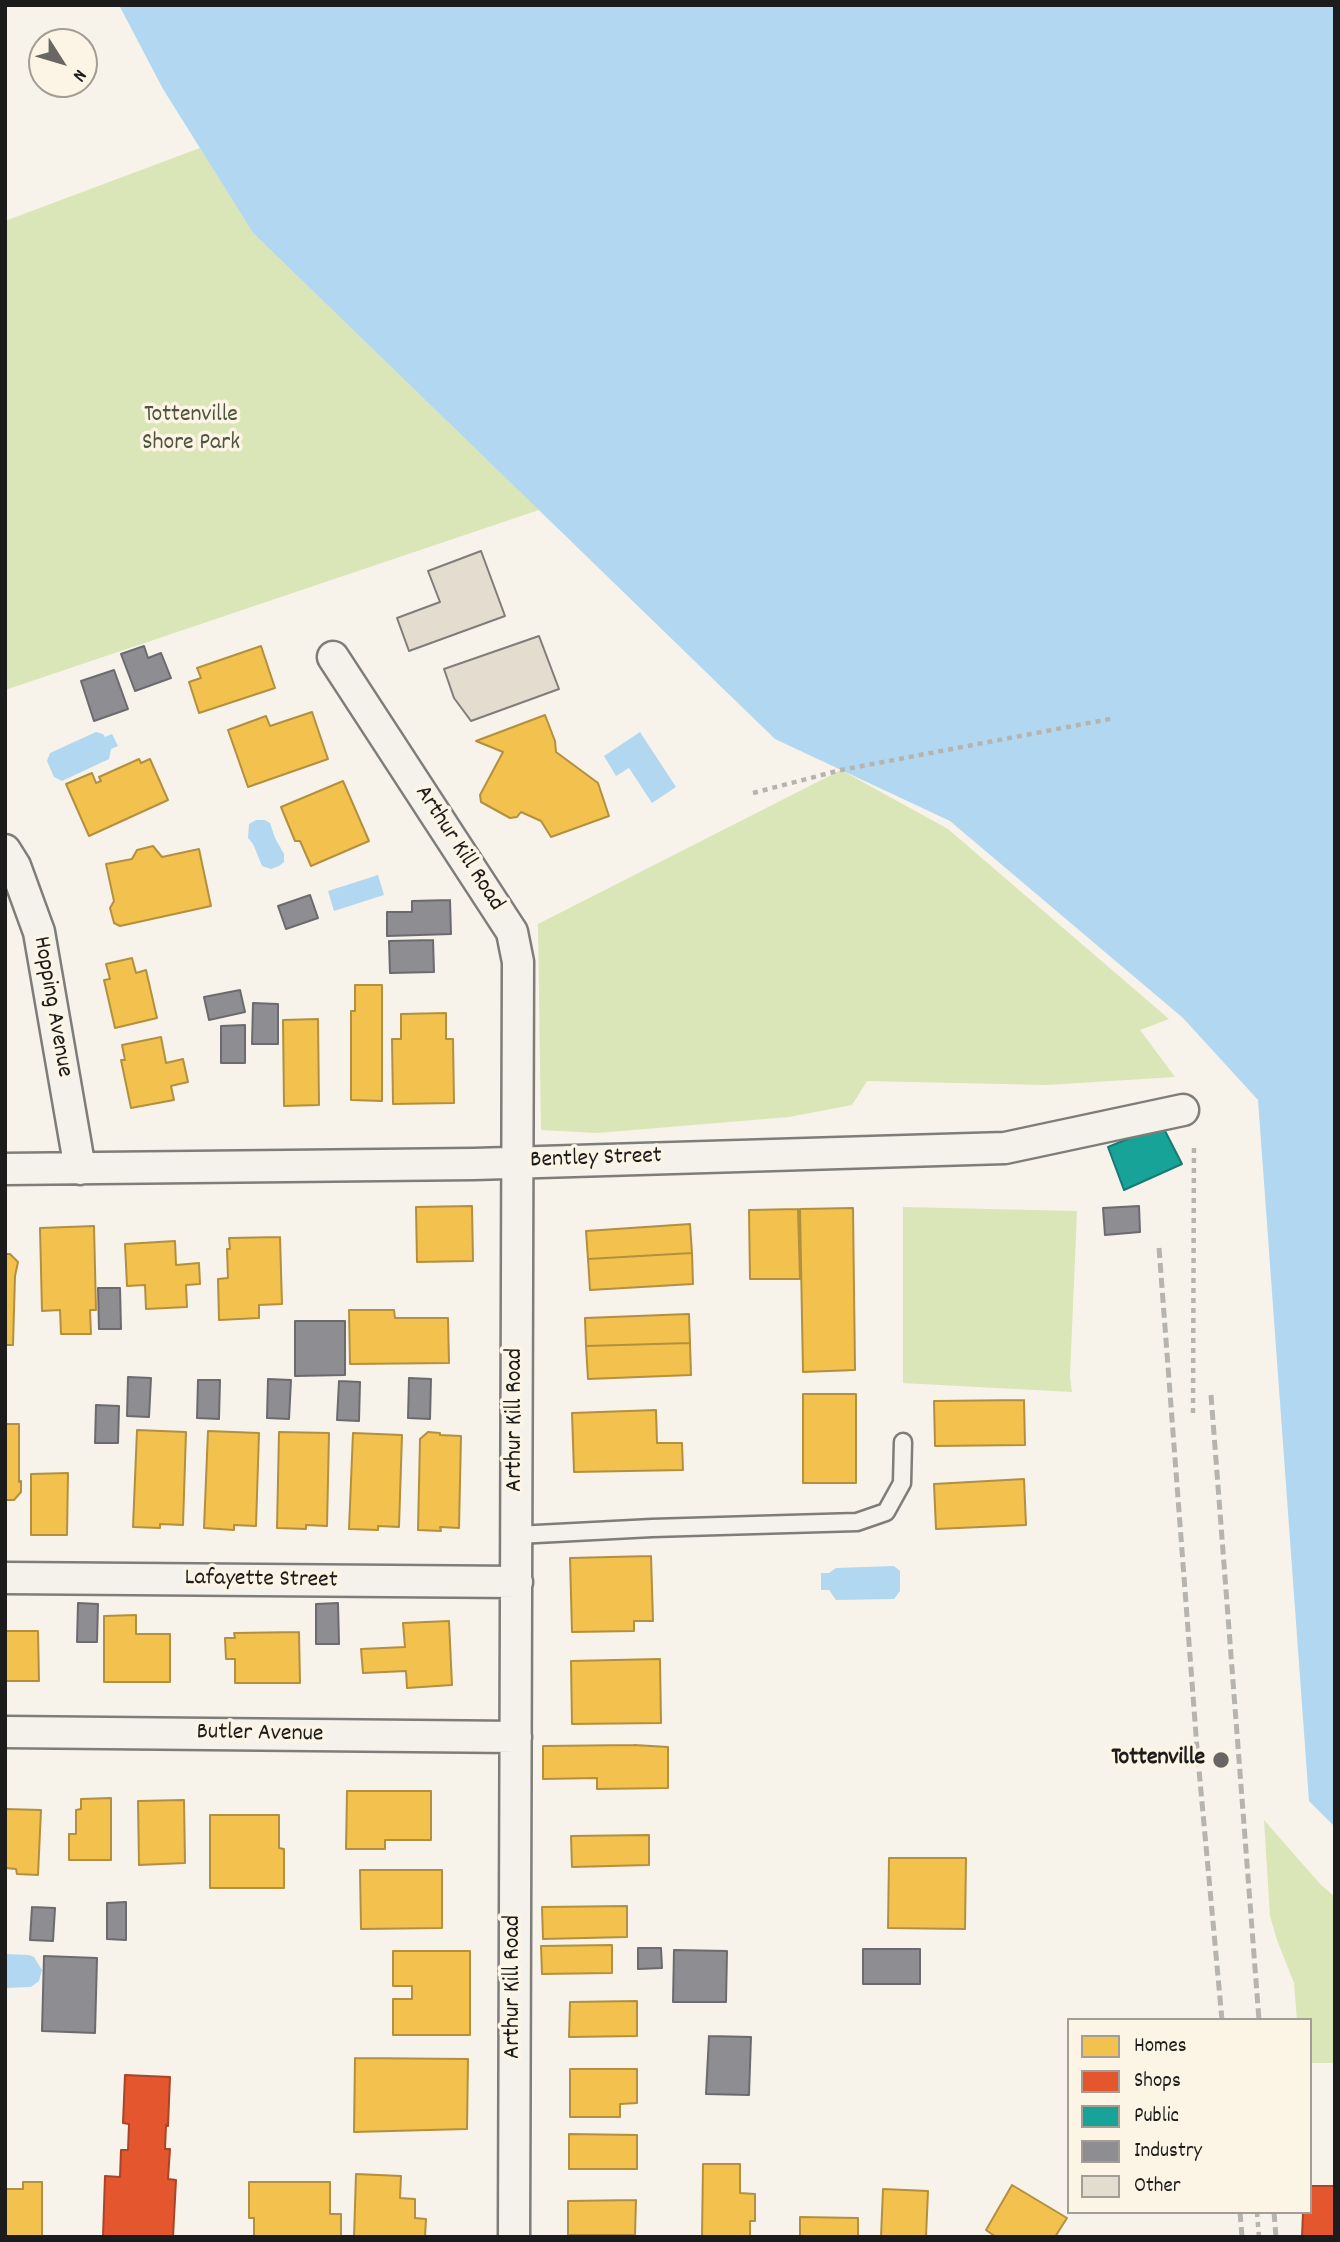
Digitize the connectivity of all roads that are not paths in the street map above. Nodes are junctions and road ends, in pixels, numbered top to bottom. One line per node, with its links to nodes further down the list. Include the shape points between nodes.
1 (333, 657): 4 (street, Arthur Kill Road, via 512,932 518,961)
2 (5, 850): 6 (street, Hopping Avenue, via 39,932)
3 (1182, 1110): 4 (street, Bentley Street, via 1005,1147)
4 (519, 1163): 6 (street, Bentley Street); 8 (street, Arthur Kill Road)
5 (5, 1169): 6 (street, Bentley Street)
6 (80, 1169)
7 (902, 1442): 8 (lane, via 902,1483 886,1512 857,1522)
8 (517, 1535): 10 (street, Arthur Kill Road)
9 (5, 1578): 10 (street, Lafayette Street)
10 (516, 1582): 12 (street, Arthur Kill Road)
11 (5, 1732): 12 (street, Butler Avenue)
12 (516, 1737): 13 (street, Arthur Kill Road)
13 (514, 2237)

